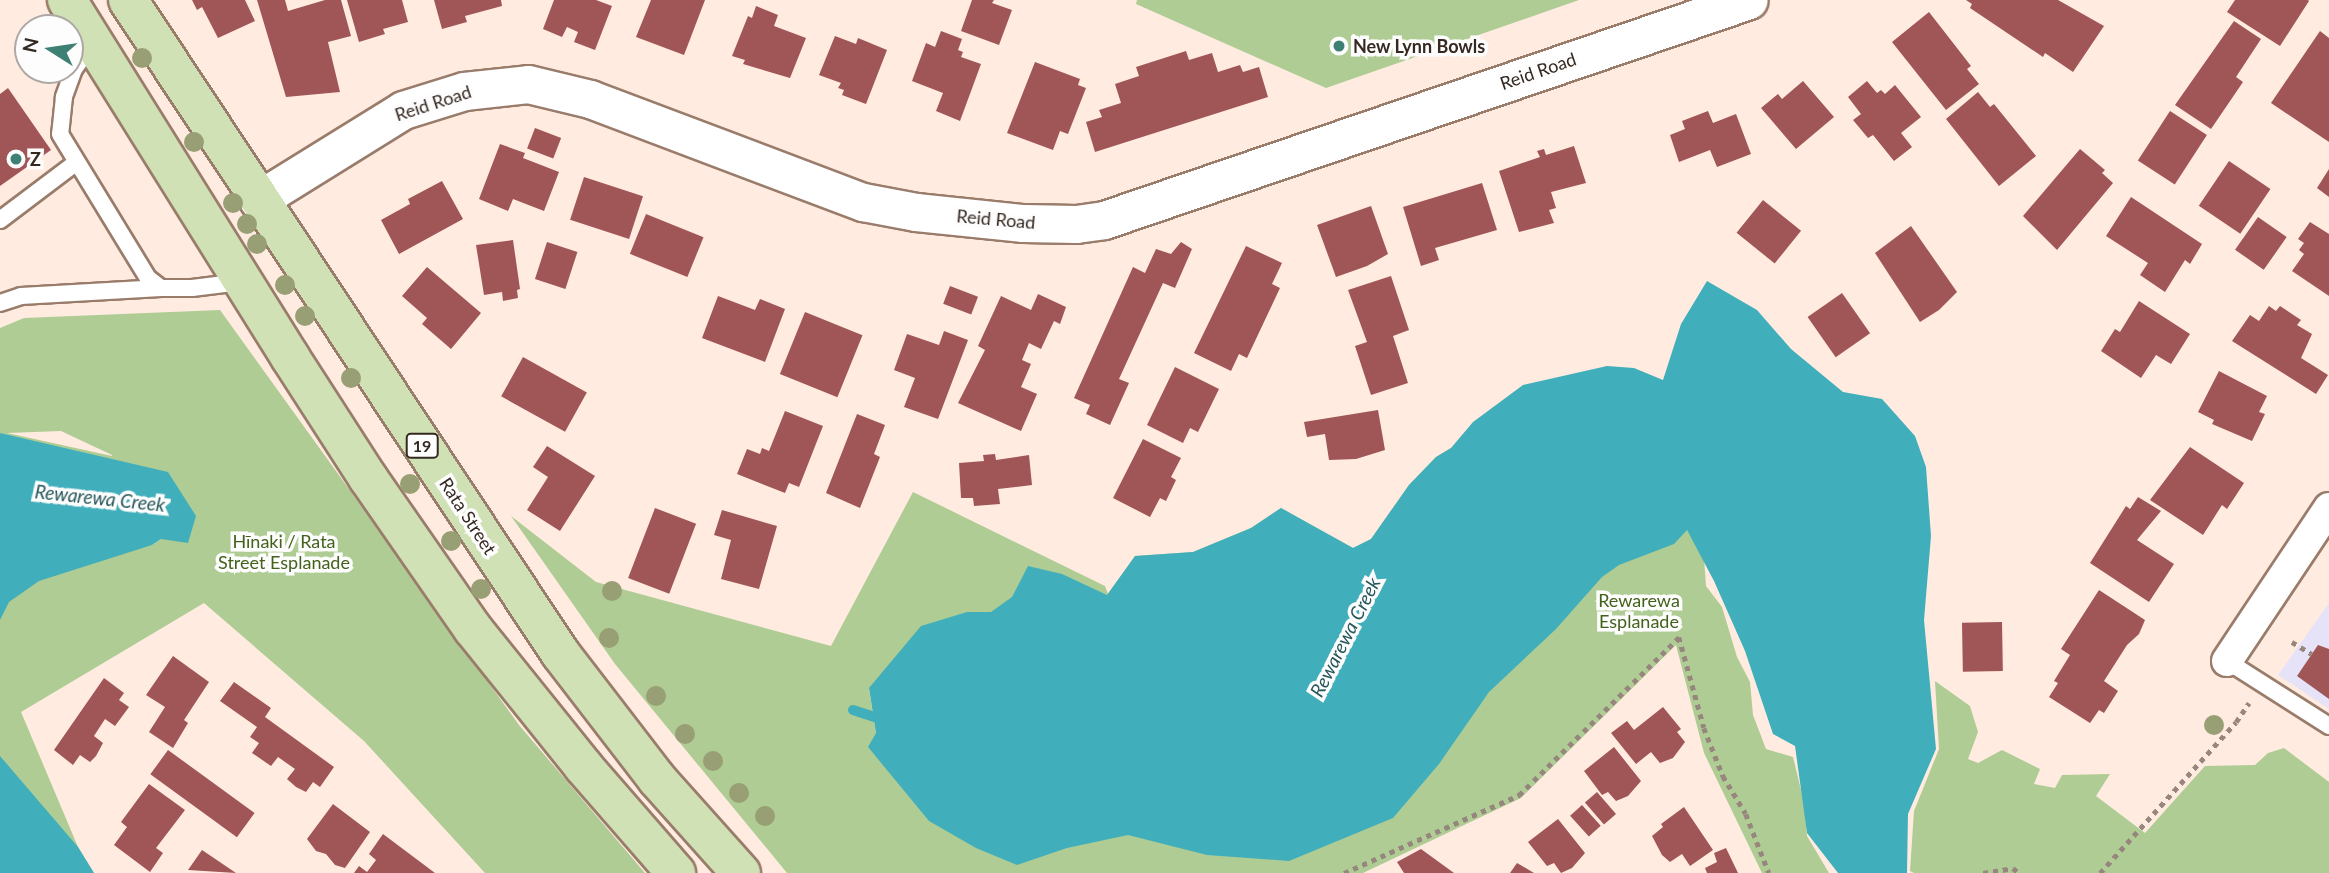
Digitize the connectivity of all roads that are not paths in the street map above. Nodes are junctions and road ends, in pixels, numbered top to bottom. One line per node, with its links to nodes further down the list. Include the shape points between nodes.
1 (67, 0): 4 (main road)
2 (128, 0): 6 (main road, Rata Street / 19)
3 (1749, 0): 6 (street, Reid Road, via 1104,220 1076,224 969,218 863,202 590,99 528,84 464,91 403,110)
4 (95, 40): 5 (lane, via 74,69 64,97 60,134); 8 (main road)
5 (78, 162): 7 (lane); 9 (lane, via 148,278)
6 (258, 200): 15 (main road, Rata Street / 19, via 561,653 657,779)
7 (0, 220)
8 (242, 282): 9 (lane); 14 (main road, via 368,478 473,629)
9 (161, 288): 10 (lane, via 21,296)
10 (0, 303)
11 (2329, 508): 12 (street)
12 (2227, 661): 13 (lane)
13 (2329, 726)
14 (676, 873)
15 (741, 873)

